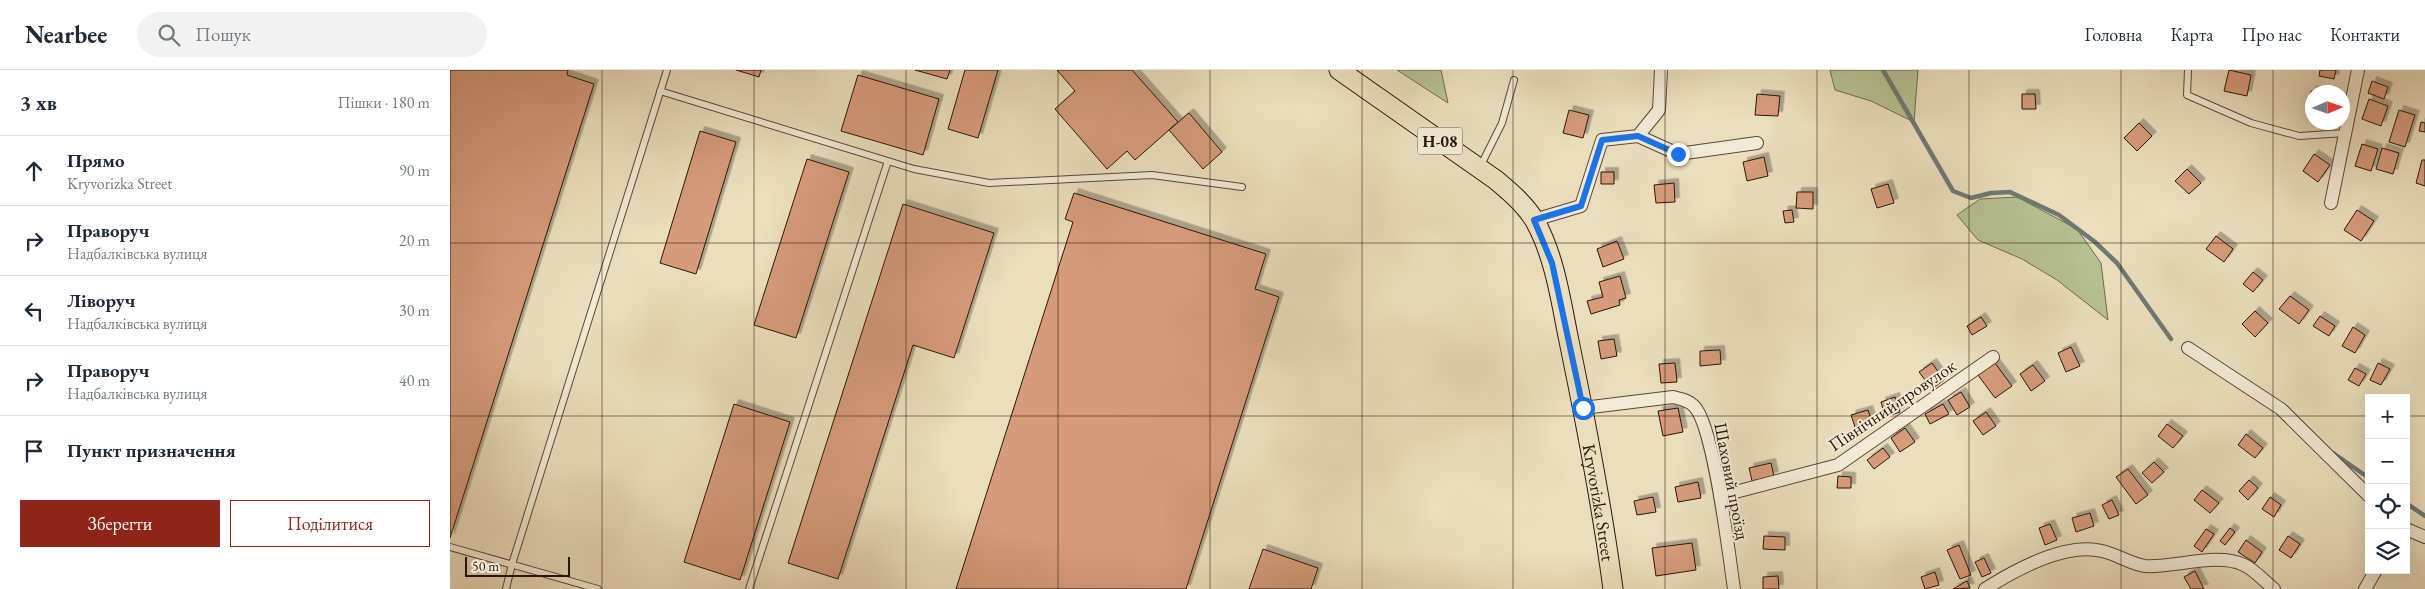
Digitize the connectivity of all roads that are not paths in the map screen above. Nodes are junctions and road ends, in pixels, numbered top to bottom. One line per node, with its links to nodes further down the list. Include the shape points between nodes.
1 (667, 70): 7 (lane)
2 (1339, 70): 12 (main road, Kryvorizka Street / Н-08)
3 (1661, 70): 9 (street, via 1659,110)
4 (2188, 70): 8 (lane, via 2188,95 2242,120 2299,136)
5 (2358, 70): 8 (street)
6 (1514, 80): 12 (lane, via 1502,123)
7 (660, 91): 11 (lane); 24 (lane)
8 (2345, 133): 14 (street)
9 (1638, 136): 10 (street, via 1678,154); 15 (street, via 1602,140 1581,206)
10 (1757, 143)
11 (888, 161): 13 (lane, via 989,183 1152,175); 28 (lane)
12 (1480, 168): 15 (main road, Kryvorizka Street / Н-08, via 1517,197)
13 (1242, 187)
14 (2331, 203)
15 (1534, 220): 18 (main road, Kryvorizka Street / Н-08, via 1552,263)
16 (2188, 348): 19 (street, via 2281,409)
17 (1993, 357): 20 (street, Північний провулок, via 1838,465)
18 (1583, 408): 20 (street, Шаховий проїзд, via 1657,397 1688,400 1702,418); 29 (main road, Kryvorizka Street / Н-08)
19 (2365, 492)
20 (1720, 496): 30 (street, Шаховий проїзд)
21 (2410, 531): 22 (street)
22 (2425, 537)
23 (450, 547): 24 (lane)
24 (512, 564): 26 (lane); 27 (lane)
25 (2374, 574): 33 (street)
26 (506, 589)
27 (598, 589)
28 (749, 589)
29 (1614, 589)
30 (1734, 589)
31 (1985, 589): 32 (street, via 2015,570 2086,548 2145,566 2225,560 2244,565)
32 (2274, 589)
33 (2365, 589)

